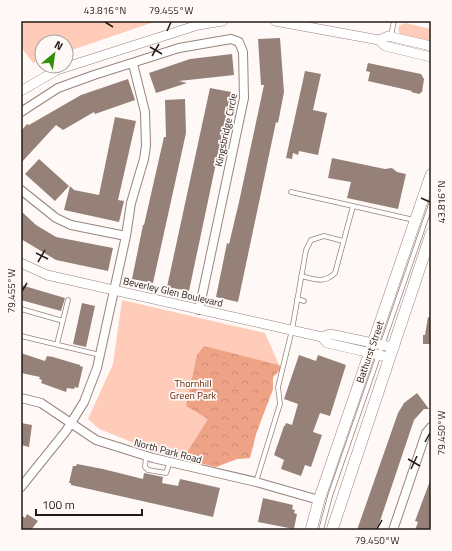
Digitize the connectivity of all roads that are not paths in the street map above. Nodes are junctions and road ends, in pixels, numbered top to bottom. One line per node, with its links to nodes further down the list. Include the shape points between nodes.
1 (223, 21): 9 (street, via 198,26 58,70)
2 (275, 21): 5 (street)
3 (394, 21): 4 (lane)
4 (391, 36): 5 (street); 6 (street)
5 (379, 40): 7 (street, via 385,46)
6 (431, 46)
7 (431, 57)
8 (133, 64): 10 (street, Kingsbridge Circle, via 58,88); 18 (street, via 145,112 146,136 144,159 131,203); 27 (street, Kingsbridge Circle, via 178,48 231,39 239,42 243,52 244,98)
9 (21, 91)
10 (21, 112)
11 (431, 175): 16 (main road, Bathurst Street)
12 (21, 190): 18 (street, via 56,218 71,225)
13 (291, 192): 15 (lane)
14 (431, 204): 32 (lane)
15 (353, 206): 16 (lane); 19 (lane)
16 (415, 220): 32 (main road, Bathurst Street)
17 (431, 234): 32 (main road, Bathurst Street)
18 (126, 236): 22 (street)
19 (343, 242): 21 (lane, via 335,273 329,279); 21 (lane, via 324,236 311,240 306,250)
20 (21, 263): 22 (street, Beverley Glen Boulevard, via 48,275)
21 (301, 276): 23 (lane)
22 (114, 289): 27 (street, Beverley Glen Boulevard); 33 (street)
23 (297, 299): 25 (lane); 29 (lane)
24 (68, 300): 28 (lane)
25 (304, 301)
26 (21, 310): 28 (lane)
27 (199, 310): 29 (street, Beverley Glen Boulevard)
28 (63, 321): 31 (lane)
29 (292, 330): 32 (street, Beverley Glen Boulevard, via 322,337 330,334); 39 (lane, via 278,387 280,404)
30 (21, 336): 31 (lane)
31 (58, 344): 33 (lane)
32 (381, 350): 41 (main road, Bathurst Street); 43 (lane, via 330,496); 44 (main road, Bathurst Street)
33 (100, 355): 35 (street, via 84,402)
34 (21, 398): 35 (street, North Park Road, via 41,403)
35 (71, 424): 37 (street, North Park Road, via 96,440); 40 (street)
36 (431, 427): 45 (street, via 426,433)
37 (146, 456): 38 (street, North Park Road); 38 (lane, via 144,467 148,470 166,473)
38 (170, 462): 39 (street, North Park Road)
39 (256, 482): 41 (street, North Park Road)
40 (21, 486)
41 (319, 500): 42 (main road, Bathurst Street)
42 (311, 530)
43 (321, 530)
44 (332, 530)
45 (393, 530)

